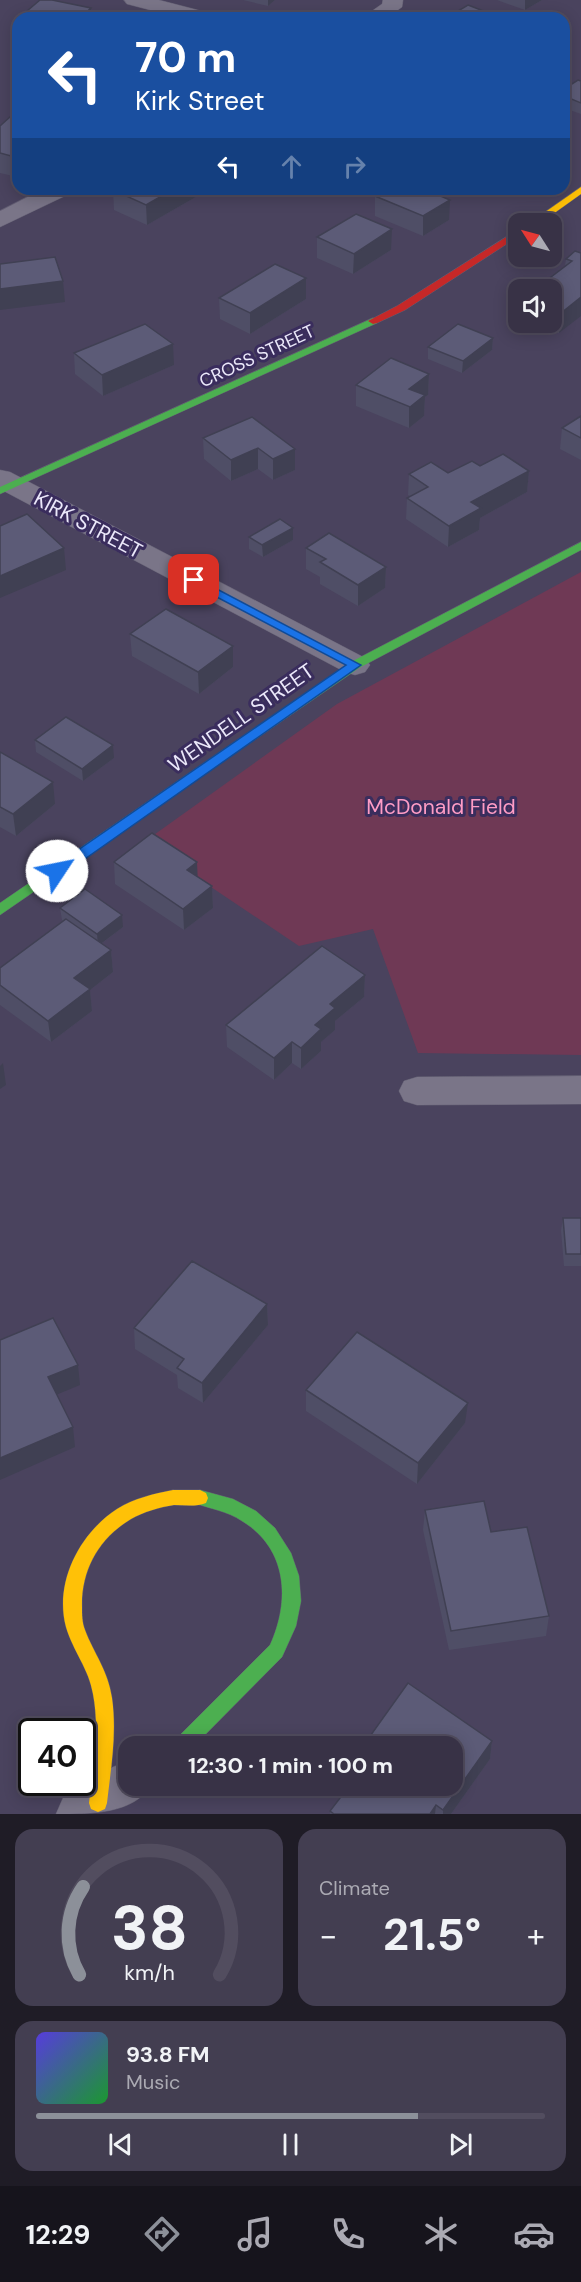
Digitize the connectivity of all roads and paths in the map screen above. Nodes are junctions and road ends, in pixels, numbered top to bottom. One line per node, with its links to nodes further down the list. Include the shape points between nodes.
1 (134, 0): 3 (street)
2 (393, 0): 4 (street, via 392,7)
3 (182, 12)
4 (383, 12)
5 (581, 190): 7 (street)
6 (49, 195): 8 (street)
7 (548, 213)
8 (0, 220)
9 (508, 239): 10 (street, CROSS STREET, via 401,308 264,373)
10 (4, 485): 12 (street, KIRK STREET)
11 (581, 545): 12 (street, WENDELL STREET)
12 (355, 665): 13 (street, WENDELL STREET)
13 (0, 910)
14 (581, 1090): 15 (street)
15 (417, 1091)
16 (191, 1736): 17 (street, via 265,1664 285,1635 294,1604 291,1571 279,1542 256,1518 228,1502 195,1495 161,1497 129,1509 102,1529 81,1559 72,1593 75,1629 92,1661 103,1700)
17 (102, 1800)

